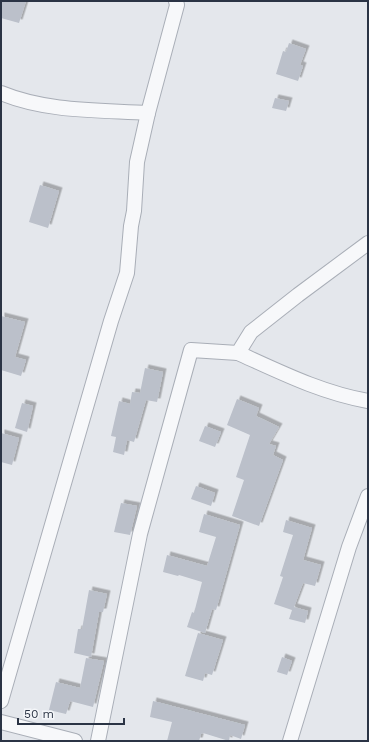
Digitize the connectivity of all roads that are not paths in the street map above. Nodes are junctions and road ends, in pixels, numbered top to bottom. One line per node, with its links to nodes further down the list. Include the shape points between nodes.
1 (176, 1): 3 (street)
2 (1, 93): 3 (street, via 24,101 60,108)
3 (148, 113): 10 (street, via 137,162 127,273)
4 (368, 243): 5 (street, via 251,332)
5 (238, 353): 6 (street, via 313,387); 13 (street, via 191,350 140,534)
6 (368, 402)
7 (368, 496): 9 (street)
8 (368, 525): 9 (street)
9 (349, 547): 14 (street)
10 (1, 701)
11 (1, 722): 12 (street)
12 (75, 741)
13 (98, 741)
14 (290, 741)

